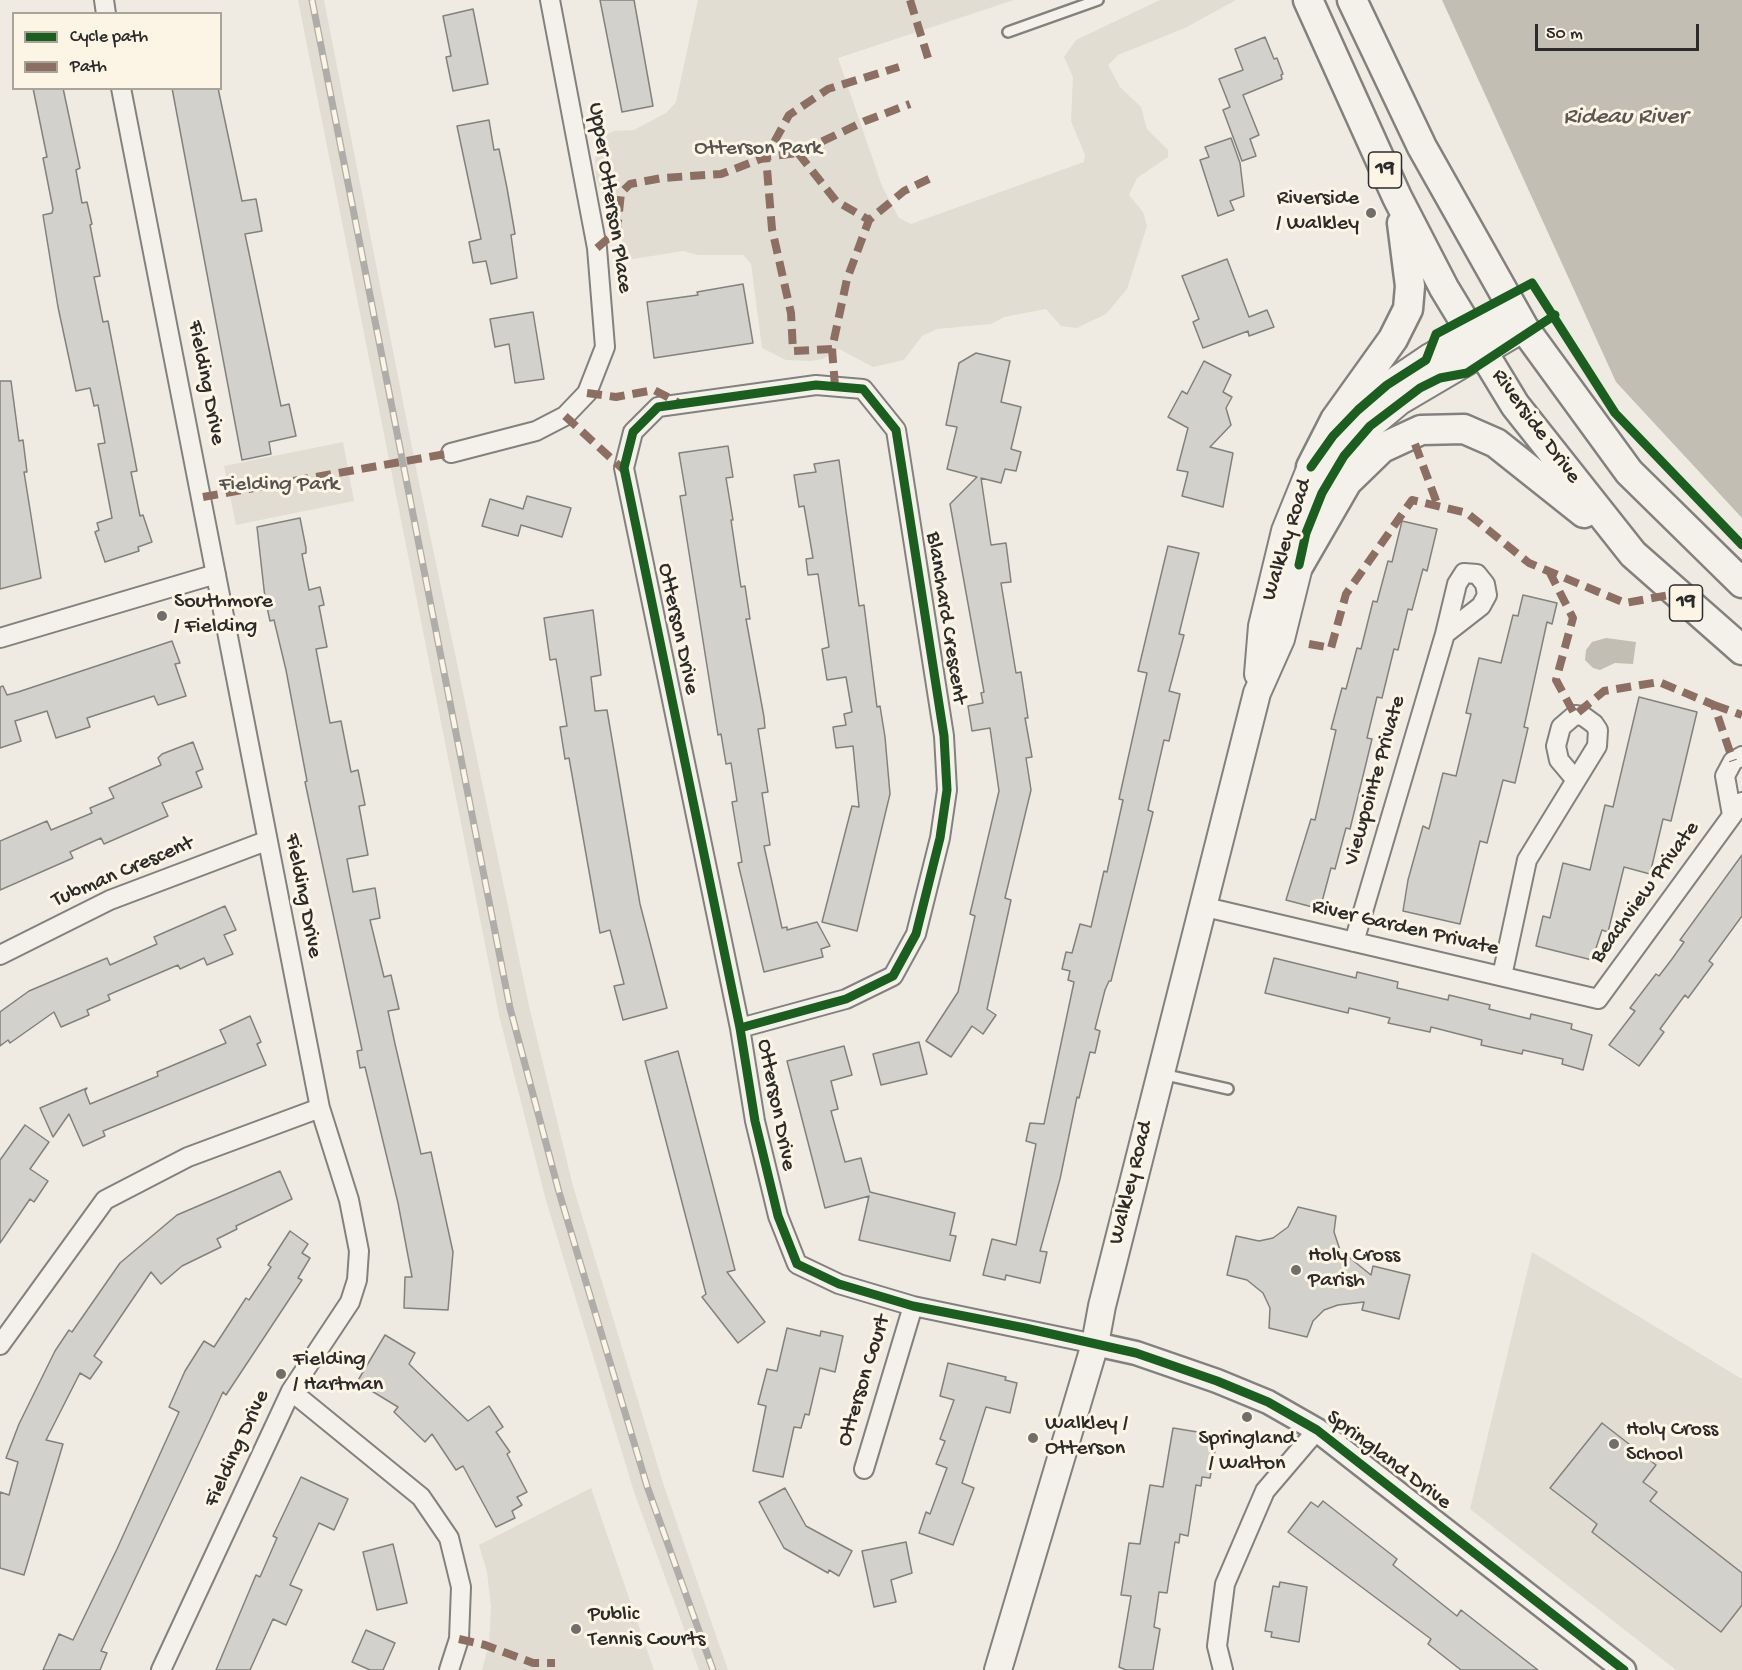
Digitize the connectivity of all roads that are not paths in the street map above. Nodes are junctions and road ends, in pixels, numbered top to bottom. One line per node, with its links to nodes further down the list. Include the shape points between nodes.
1 (550, 0): 10 (street, Upper Otterson Place, via 597,248 605,347 587,393 565,416 536,431)
2 (1098, 0): 5 (lane)
3 (1308, 0): 7 (main road, Riverside Drive / 19)
4 (1353, 0): 8 (main road, 19, via 1422,147)
5 (1008, 32)
6 (122, 90): 15 (street, Fielding Drive)
7 (1398, 197): 9 (main road, Riverside Drive / 19); 11 (main road, via 1409,271 1408,309 1393,339 1335,420)
8 (1518, 319): 9 (main road, Walkley Road); 16 (main road, 19, via 1624,465)
9 (1477, 345): 11 (main road, Walkley Road, via 1430,357 1374,395 1339,430); 13 (main road, Riverside Drive / 19, via 1541,440); 14 (main road, Walkley Road, via 1400,401 1356,440 1322,493 1306,533)
10 (451, 453)
11 (1311, 467): 20 (main road, Walkley Road, via 1285,531 1262,626)
12 (625, 471): 30 (street, Otterson Drive); 30 (street, Blanchard Crescent, via 633,432 658,407 816,385 835,386 863,389 896,430 944,736 947,789 940,838 918,923 893,976 846,999)
13 (1633, 554): 14 (main road, via 1507,450 1476,433 1432,428 1410,433 1382,448 1360,467 1337,496); 19 (main road, Riverside Drive / 19)
14 (1299, 565): 20 (main road, Walkley Road, via 1281,639)
15 (216, 574): 18 (street); 24 (street, Fielding Drive)
16 (1742, 584)
17 (1445, 634): 26 (street, Viewpointe Private)
18 (0, 638)
19 (1742, 650)
20 (1257, 693): 25 (main road, Walkley Road)
21 (1742, 756): 23 (street, Beachview Private, via 1733,761 1725,776)
22 (1575, 778): 28 (street, via 1527,860)
23 (1737, 808): 29 (street, Beachview Private)
24 (266, 841): 27 (street, Tubman Crescent, via 110,900); 33 (street, Fielding Drive)
25 (1201, 906): 26 (street, River Garden Private); 31 (main road, Walkley Road)
26 (1354, 942): 28 (street, River Garden Private)
27 (0, 955)
28 (1502, 976): 29 (street, River Garden Private)
29 (1598, 999)
30 (740, 1028): 34 (street, Otterson Drive, via 767,1174 797,1264 839,1284)
31 (1160, 1073): 32 (lane); 35 (main road, Walkley Road)
32 (1228, 1089)
33 (320, 1108): 36 (street, via 189,1157 105,1200); 37 (street, Fielding Drive, via 349,1200 359,1251 357,1280 350,1302)
34 (913, 1306): 35 (street, Otterson Drive); 39 (street, Otterson Court)
35 (1095, 1344): 38 (street, Springland Drive, via 1217,1380 1268,1402); 43 (main road, Walkley Road)
36 (0, 1345)
37 (291, 1391): 41 (street, Fielding Drive); 42 (street, via 421,1497 449,1538 461,1587 459,1639)
38 (1317, 1430): 40 (street, Springland Drive); 44 (street, via 1265,1491 1225,1584 1217,1646)
39 (864, 1469)
40 (1618, 1668)
41 (161, 1670)
42 (448, 1670)
43 (998, 1670)
44 (1223, 1670)

